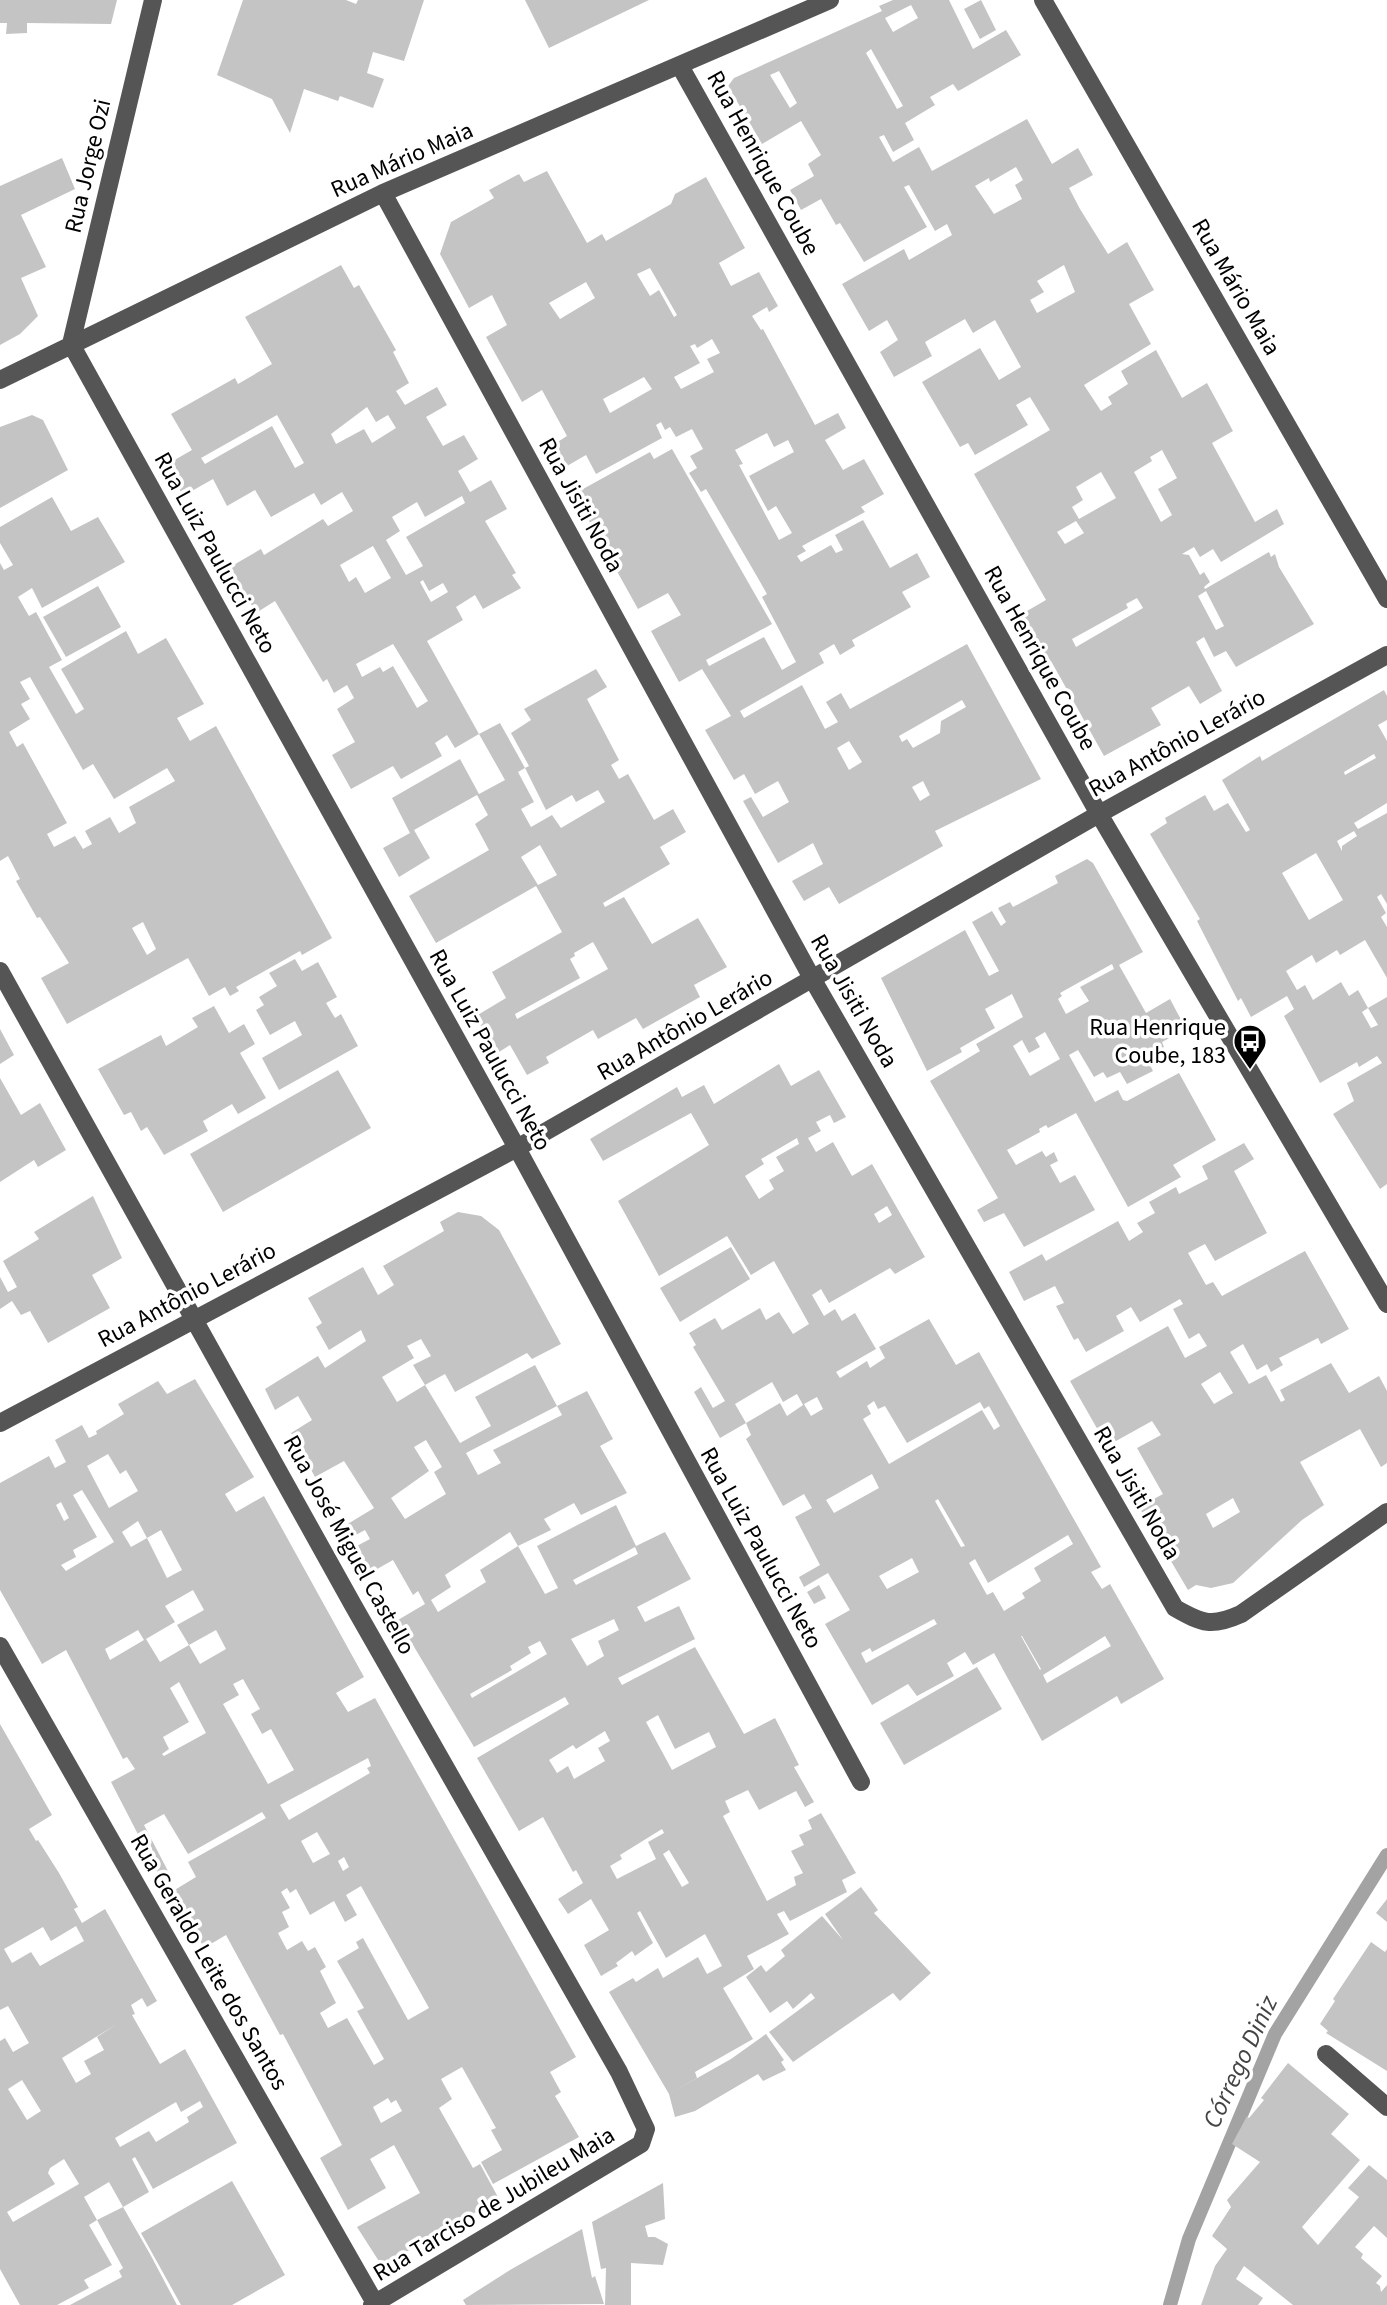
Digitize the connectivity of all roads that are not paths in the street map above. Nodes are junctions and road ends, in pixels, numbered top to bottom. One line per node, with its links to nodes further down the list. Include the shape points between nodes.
1 (153, 0): 6 (street, Rua Jorge Ozi)
2 (831, 0): 4 (street, Rua Mário Maia)
3 (1043, 0): 8 (street, Rua Mário Maia)
4 (680, 66): 5 (street, Rua Mário Maia); 10 (street, Rua Henrique Coube)
5 (383, 193): 6 (street, Rua Mário Maia); 12 (street, Rua Jisiti Noda)
6 (71, 344): 7 (street, Rua Mário Maia); 13 (street, Rua Luiz Paulucci Neto)
7 (0, 380)
8 (1387, 599)
9 (1387, 655): 10 (street, Rua Antônio Lerário)
10 (1099, 814): 12 (street, Rua Antônio Lerário); 14 (street, Rua Henrique Coube)
11 (0, 971): 15 (street, Rua José Miguel Castello)
12 (813, 980): 13 (street, Rua Antônio Lerário); 17 (street, Rua Jisiti Noda, via 1175,1608 1198,1621 1230,1619)
13 (517, 1148): 15 (street, Rua Antônio Lerário); 19 (street, Rua Luiz Paulucci Neto)
14 (1387, 1304)
15 (194, 1318): 16 (street, Rua Antônio Lerário); 22 (street, Rua José Miguel Castello, via 618,2072 646,2129)
16 (0, 1423)
17 (1387, 1512)
18 (0, 1646): 23 (street, Rua Geraldo Leite dos Santos)
19 (861, 1782)
20 (1326, 2054): 21 (street)
21 (1387, 2107)
22 (641, 2144): 23 (street, Rua Tarciso de Jubileu Maia)
23 (373, 2304)

